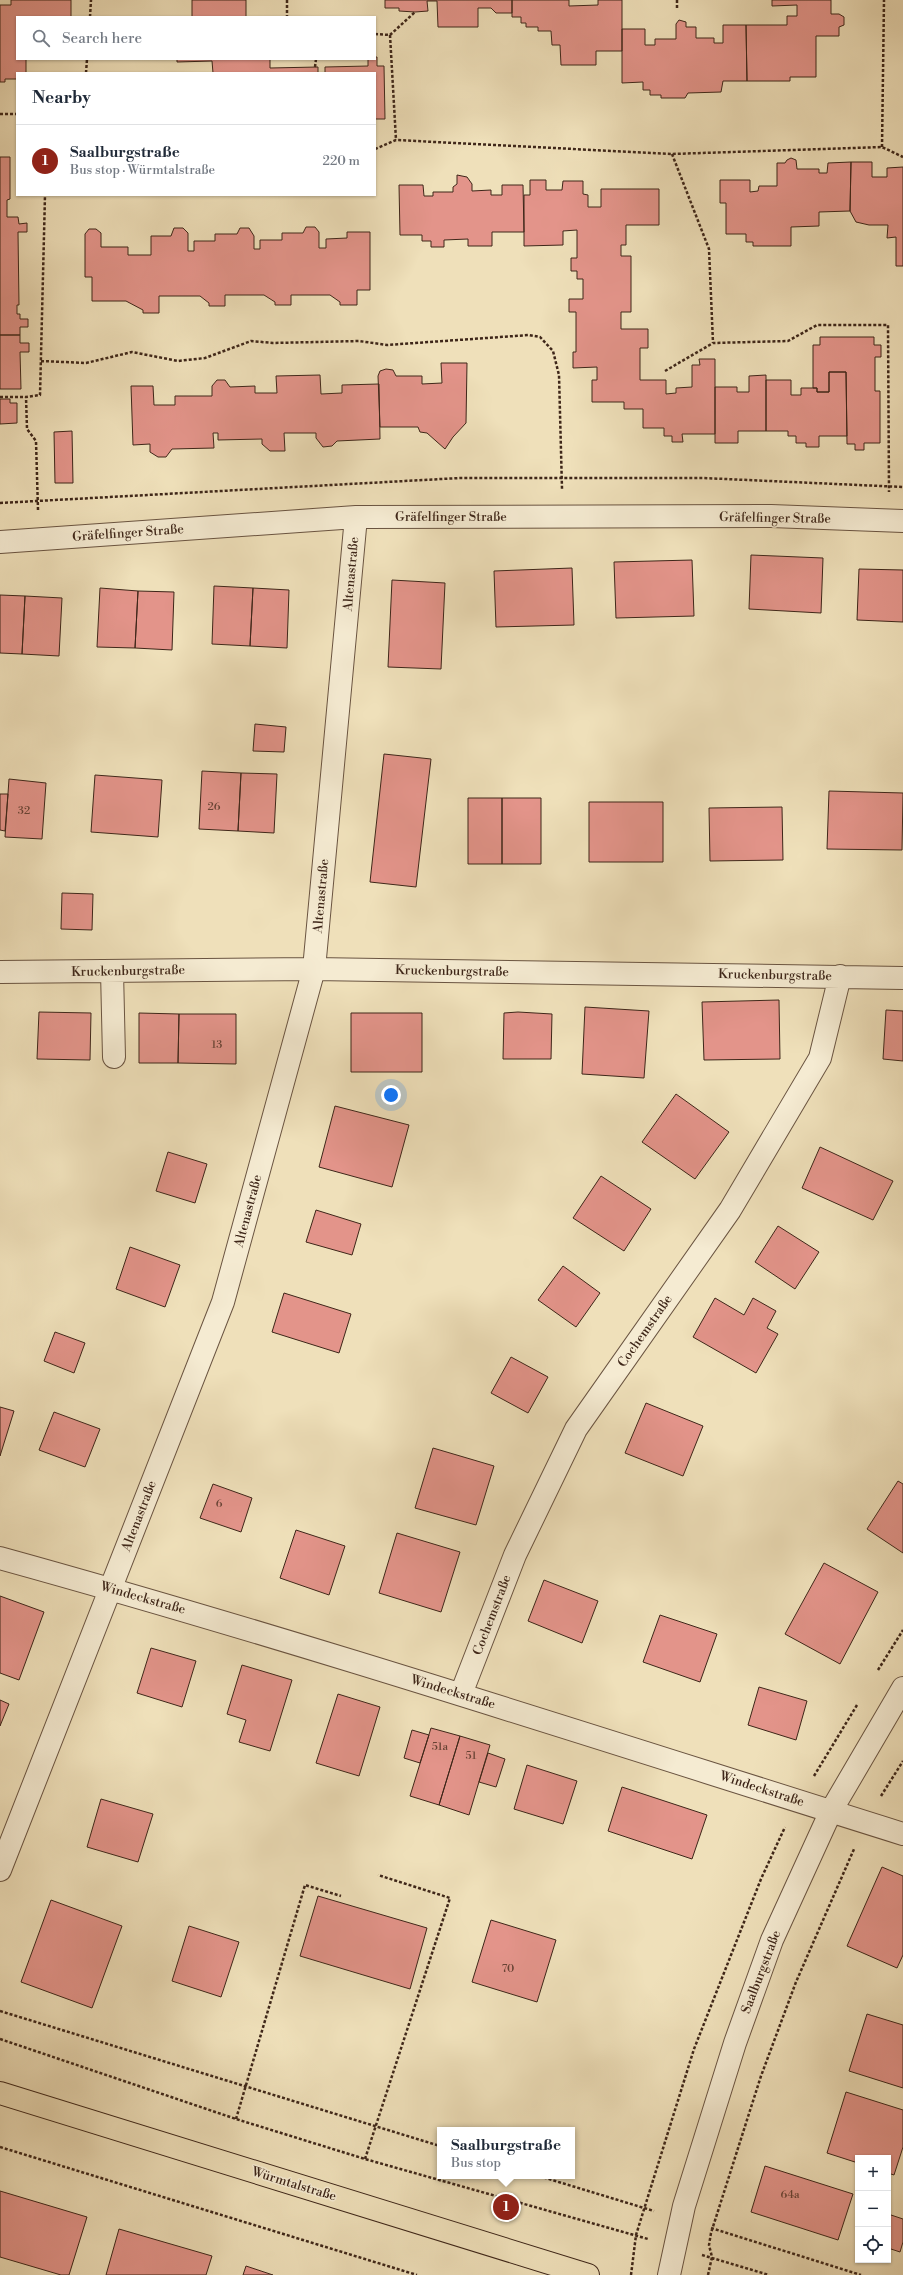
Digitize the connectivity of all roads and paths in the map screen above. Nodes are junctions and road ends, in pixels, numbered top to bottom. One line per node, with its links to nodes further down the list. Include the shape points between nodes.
1 (91, 0): 7 (path)
2 (287, 0): 8 (path)
3 (677, 0): 5 (path)
4 (884, 0): 18 (path)
5 (677, 10)
6 (415, 12): 10 (path)
7 (90, 16)
8 (287, 16)
9 (376, 34): 10 (path)
10 (390, 35): 17 (path)
11 (87, 60): 14 (path)
12 (316, 60): 13 (path)
13 (314, 67)
14 (86, 72)
15 (0, 114): 16 (path)
16 (16, 114)
17 (396, 140): 19 (path); 20 (path)
18 (882, 147): 20 (path); 21 (path)
19 (376, 149)
20 (672, 154): 23 (path, via 709,249)
21 (903, 157)
22 (45, 196): 24 (path)
23 (712, 343): 25 (path); 29 (path, via 788,341 817,325 888,325)
24 (41, 361): 27 (path, via 40,394); 28 (path, via 86,363 132,352 178,361 205,358 251,341 359,341 387,344 529,334 540,337 553,351 558,374)
25 (664, 371)
26 (0, 397): 27 (path)
27 (26, 397): 31 (path, via 27,430 36,441)
28 (562, 478): 29 (path, via 703,478); 31 (path, via 460,478); 34 (path)
29 (890, 487): 30 (path); 35 (path)
30 (903, 487)
31 (37, 500): 32 (path); 36 (path)
32 (0, 503)
33 (356, 517): 34 (street, Gräfelfinger Straße); 36 (street, Gräfelfinger Straße); 38 (street, Altenastraße)
34 (563, 517): 35 (street, Gräfelfinger Straße, via 771,516)
35 (895, 521)
36 (38, 539): 37 (street, Gräfelfinger Straße)
37 (0, 542)
38 (314, 969): 39 (street, Kruckenburgstraße); 41 (street, Kruckenburgstraße); 45 (street, Altenastraße, via 223,1302)
39 (112, 971): 40 (street, Kruckenburgstraße); 43 (street)
40 (0, 972)
41 (840, 976): 42 (street, Kruckenburgstraße); 47 (street, Cochemstraße, via 820,1058 730,1210 576,1429 515,1555)
42 (903, 978)
43 (114, 1057)
44 (0, 1558): 45 (street, Windeckstraße)
45 (110, 1589): 47 (street, Windeckstraße); 52 (street, Altenastraße)
46 (903, 1688): 49 (street, Saalburgstraße)
47 (461, 1694): 49 (street, Windeckstraße)
48 (903, 1761): 50 (path)
49 (831, 1811): 50 (street, Windeckstraße); 66 (street, Saalburgstraße, via 772,1940 735,2043)
50 (866, 1822): 51 (street, Windeckstraße); 67 (path, via 796,1982 761,2076 711,2233 709,2245)
51 (903, 1834)
52 (0, 1870)
53 (378, 1875): 60 (path, via 450,1898)
54 (341, 1896): 57 (path, via 305,1885)
55 (0, 2010): 57 (path)
56 (0, 2040): 59 (path)
57 (245, 2086): 59 (path); 60 (path)
58 (0, 2093): 69 (main road, Würmtalstraße)
59 (236, 2119): 63 (path)
60 (376, 2126): 61 (path); 63 (path)
61 (437, 2145)
62 (0, 2147): 68 (path)
63 (366, 2159): 64 (path)
64 (509, 2200): 65 (path); 66 (path)
65 (506, 2207)
66 (674, 2246): 67 (path); 70 (street, Saalburgstraße)
67 (712, 2257): 71 (path); 72 (path)
68 (417, 2275)
69 (588, 2275)
70 (669, 2275)
71 (708, 2275)
72 (769, 2275)

